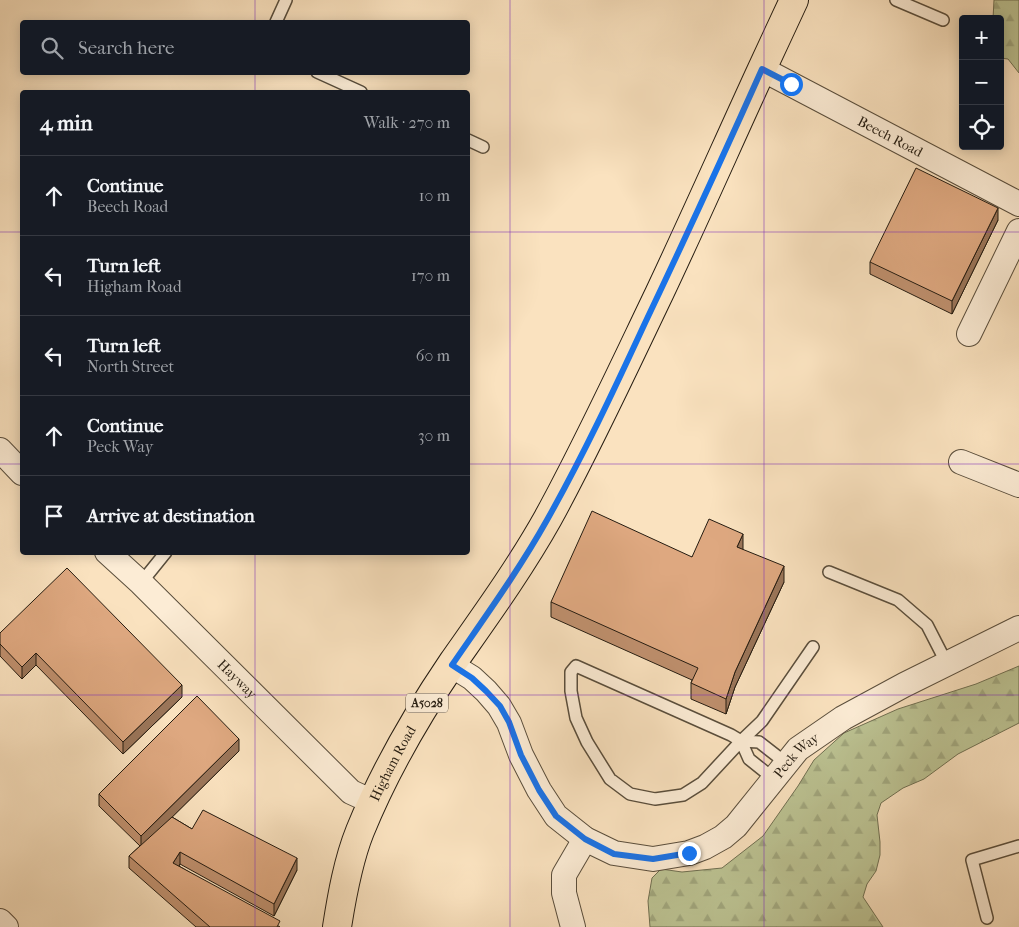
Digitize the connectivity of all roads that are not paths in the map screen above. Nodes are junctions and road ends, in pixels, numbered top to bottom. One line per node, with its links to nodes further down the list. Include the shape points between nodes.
1 (286, 0): 4 (lane)
2 (794, 0): 6 (main road, Higham Road / A5028)
3 (896, 0): 5 (lane)
4 (277, 20)
5 (943, 20)
6 (762, 69): 11 (street, Beech Road); 25 (main road, Higham Road / A5028, via 578,463 505,587)
7 (324, 75): 8 (lane)
8 (357, 90)
9 (470, 141): 10 (lane)
10 (483, 147)
11 (1019, 204)
12 (1019, 231): 13 (street)
13 (969, 334)
14 (0, 450): 16 (street)
15 (961, 462): 17 (street)
16 (20, 471)
17 (1019, 485)
18 (110, 555): 21 (street, Hayway)
19 (164, 555): 21 (lane)
20 (829, 572): 24 (lane, via 898,600 927,625)
21 (141, 583): 28 (street, Hayway, via 351,792)
22 (1019, 628): 24 (street, Peck Way)
23 (813, 647): 26 (lane, via 762,721)
24 (947, 664): 27 (street, Peck Way, via 843,718 798,750)
25 (452, 665): 28 (main road, Higham Road / A5028, via 408,735); 29 (street, Peck Way, via 472,678 500,706 543,796 556,816)
26 (742, 741): 26 (lane, via 702,783 683,795 655,799 630,794 610,779 587,742 576,718 571,672 576,666); 27 (lane, via 759,742); 27 (lane, via 748,759)
27 (780, 771): 29 (street, Peck Way, via 736,826 723,837 689,853 643,858 614,854)
28 (373, 802): 34 (main road, Higham Road / A5028, via 349,866)
29 (585, 839): 35 (street, via 564,875 564,893)
30 (1019, 846): 31 (lane, via 972,860)
31 (987, 918)
32 (0, 921): 33 (street)
33 (6, 927)
34 (337, 927)
35 (573, 927)

